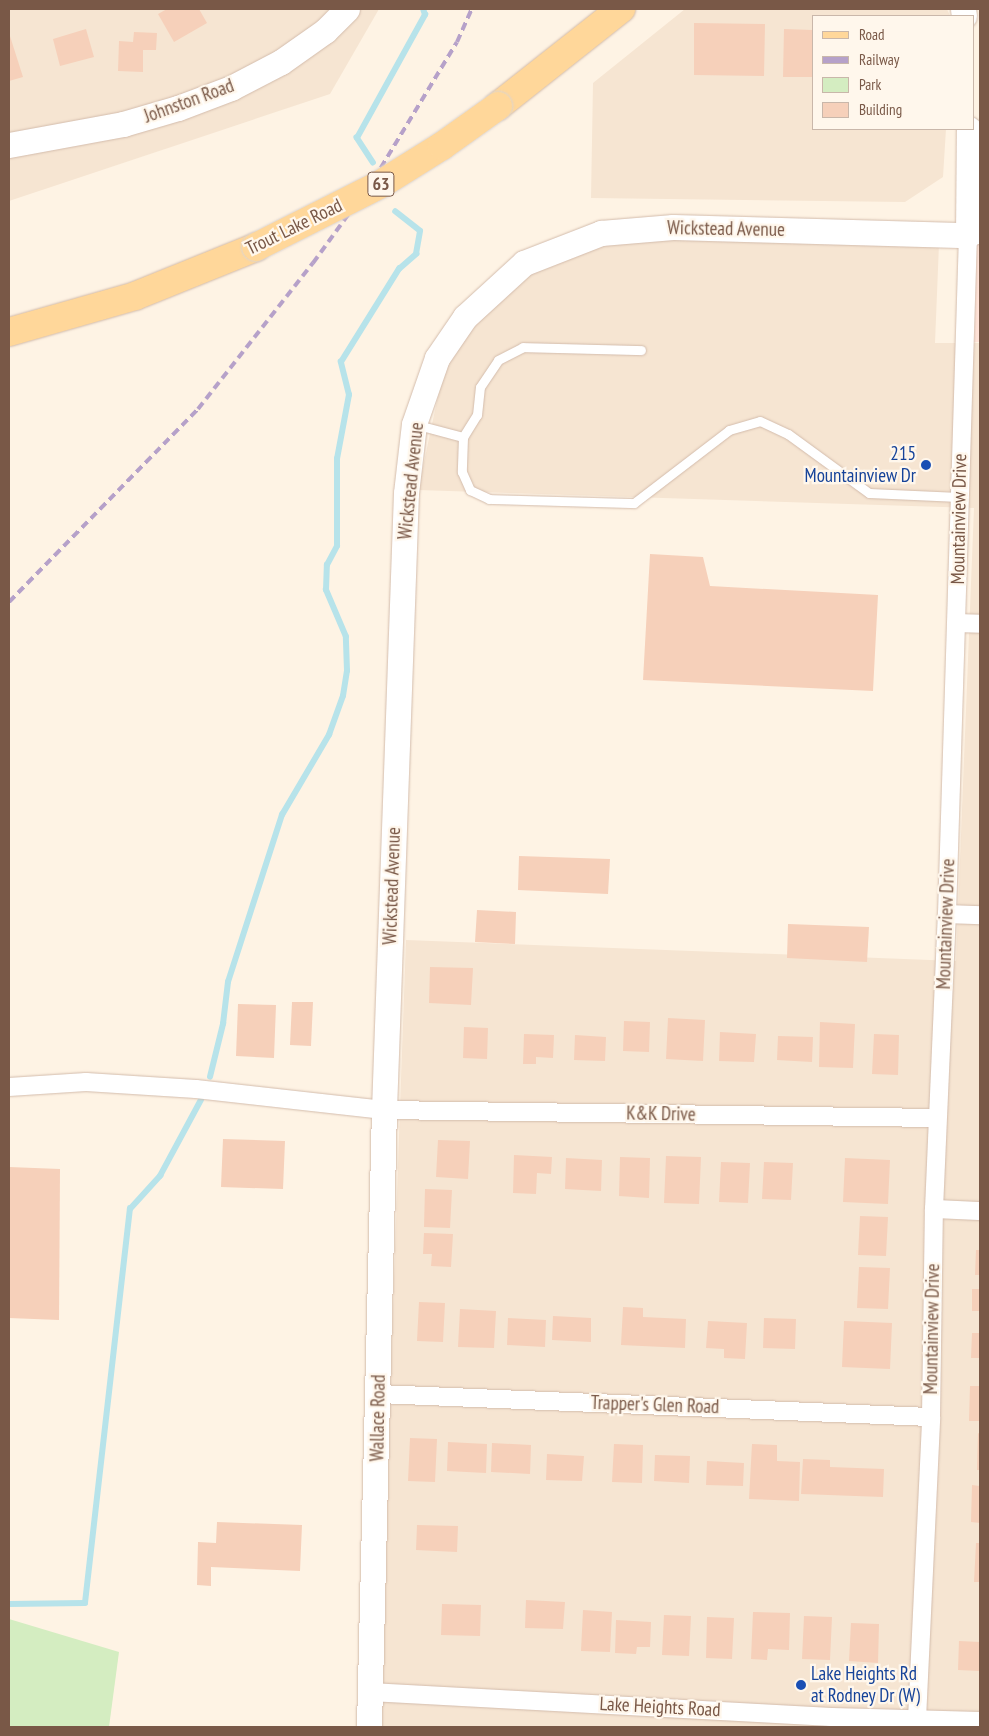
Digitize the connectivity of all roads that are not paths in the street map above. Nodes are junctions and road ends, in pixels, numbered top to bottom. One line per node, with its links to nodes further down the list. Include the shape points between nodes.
1 (347, 9): 4 (street, Johnston Road, via 326,31 281,62 231,88 123,124)
2 (622, 9): 6 (main road, Trout Lake Road / 63, bridge, via 498,106 381,184 256,247 135,296)
3 (969, 130): 5 (street, Mountainview Drive)
4 (9, 145)
5 (974, 235): 8 (street, Wickstead Avenue, via 673,227 601,233 524,263 465,317 437,358); 10 (street, Mountainview Drive)
6 (9, 332)
7 (640, 350): 9 (lane, via 523,347 498,360 484,380 480,387 477,415)
8 (414, 424): 9 (lane); 16 (street, Wickstead Avenue, via 406,493)
9 (463, 437): 10 (lane, via 462,472 470,490 489,499 634,503 730,430 760,421 788,434 869,493)
10 (958, 497): 11 (street, Mountainview Drive)
11 (957, 623): 12 (street); 13 (street, Mountainview Drive)
12 (980, 624)
13 (947, 914): 14 (street); 17 (street, Mountainview Drive)
14 (980, 915)
15 (9, 1087): 16 (street, K&K Drive, via 86,1082 196,1089)
16 (384, 1110): 17 (street, K&K Drive); 20 (street, Wallace Road)
17 (938, 1118): 18 (street, Mountainview Drive)
18 (934, 1209): 19 (street); 21 (street, Mountainview Drive)
19 (980, 1212)
20 (379, 1394): 21 (street, Trapper's Glen Road); 22 (street, Wallace Road)
21 (931, 1417): 23 (street, Mountainview Drive)
22 (370, 1692): 25 (street, Lake Heights Road); 26 (street, Wallace Road)
23 (917, 1719): 24 (street, Lake Heights Road); 25 (street, Lake Heights Road)
24 (980, 1721)
25 (831, 1722)
26 (369, 1727)

